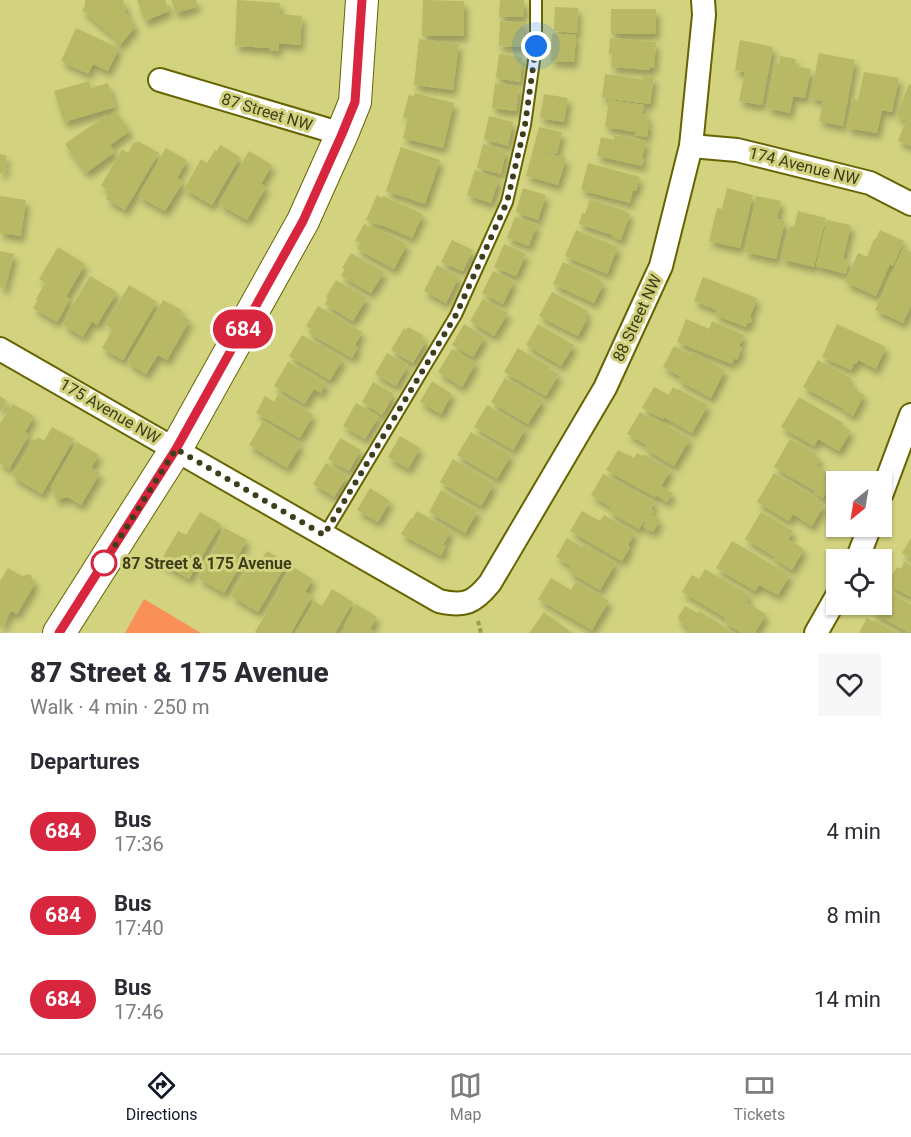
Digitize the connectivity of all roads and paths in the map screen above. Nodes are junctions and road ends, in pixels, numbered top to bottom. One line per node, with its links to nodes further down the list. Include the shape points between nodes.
1 (362, 0): 5 (street, via 355,102)
2 (536, 0): 12 (lane, via 536,46 525,125 507,202 456,315)
3 (703, 0): 6 (street, 88 Street NW)
4 (160, 80): 5 (street, 87 Street NW)
5 (342, 134): 10 (street, via 303,221)
6 (691, 146): 7 (street, 174 Avenue NW, via 737,150 870,183); 13 (street, 88 Street NW, via 661,266 605,388 489,583)
7 (911, 204)
8 (0, 349): 10 (street, 175 Avenue NW)
9 (911, 415): 11 (street)
10 (176, 449): 12 (street, 175 Avenue NW); 15 (street)
11 (890, 471)
12 (324, 535): 13 (street, 175 Avenue NW, via 439,601 462,604)
13 (472, 600)
14 (826, 615): 16 (street)
15 (59, 633)
16 (816, 633)

